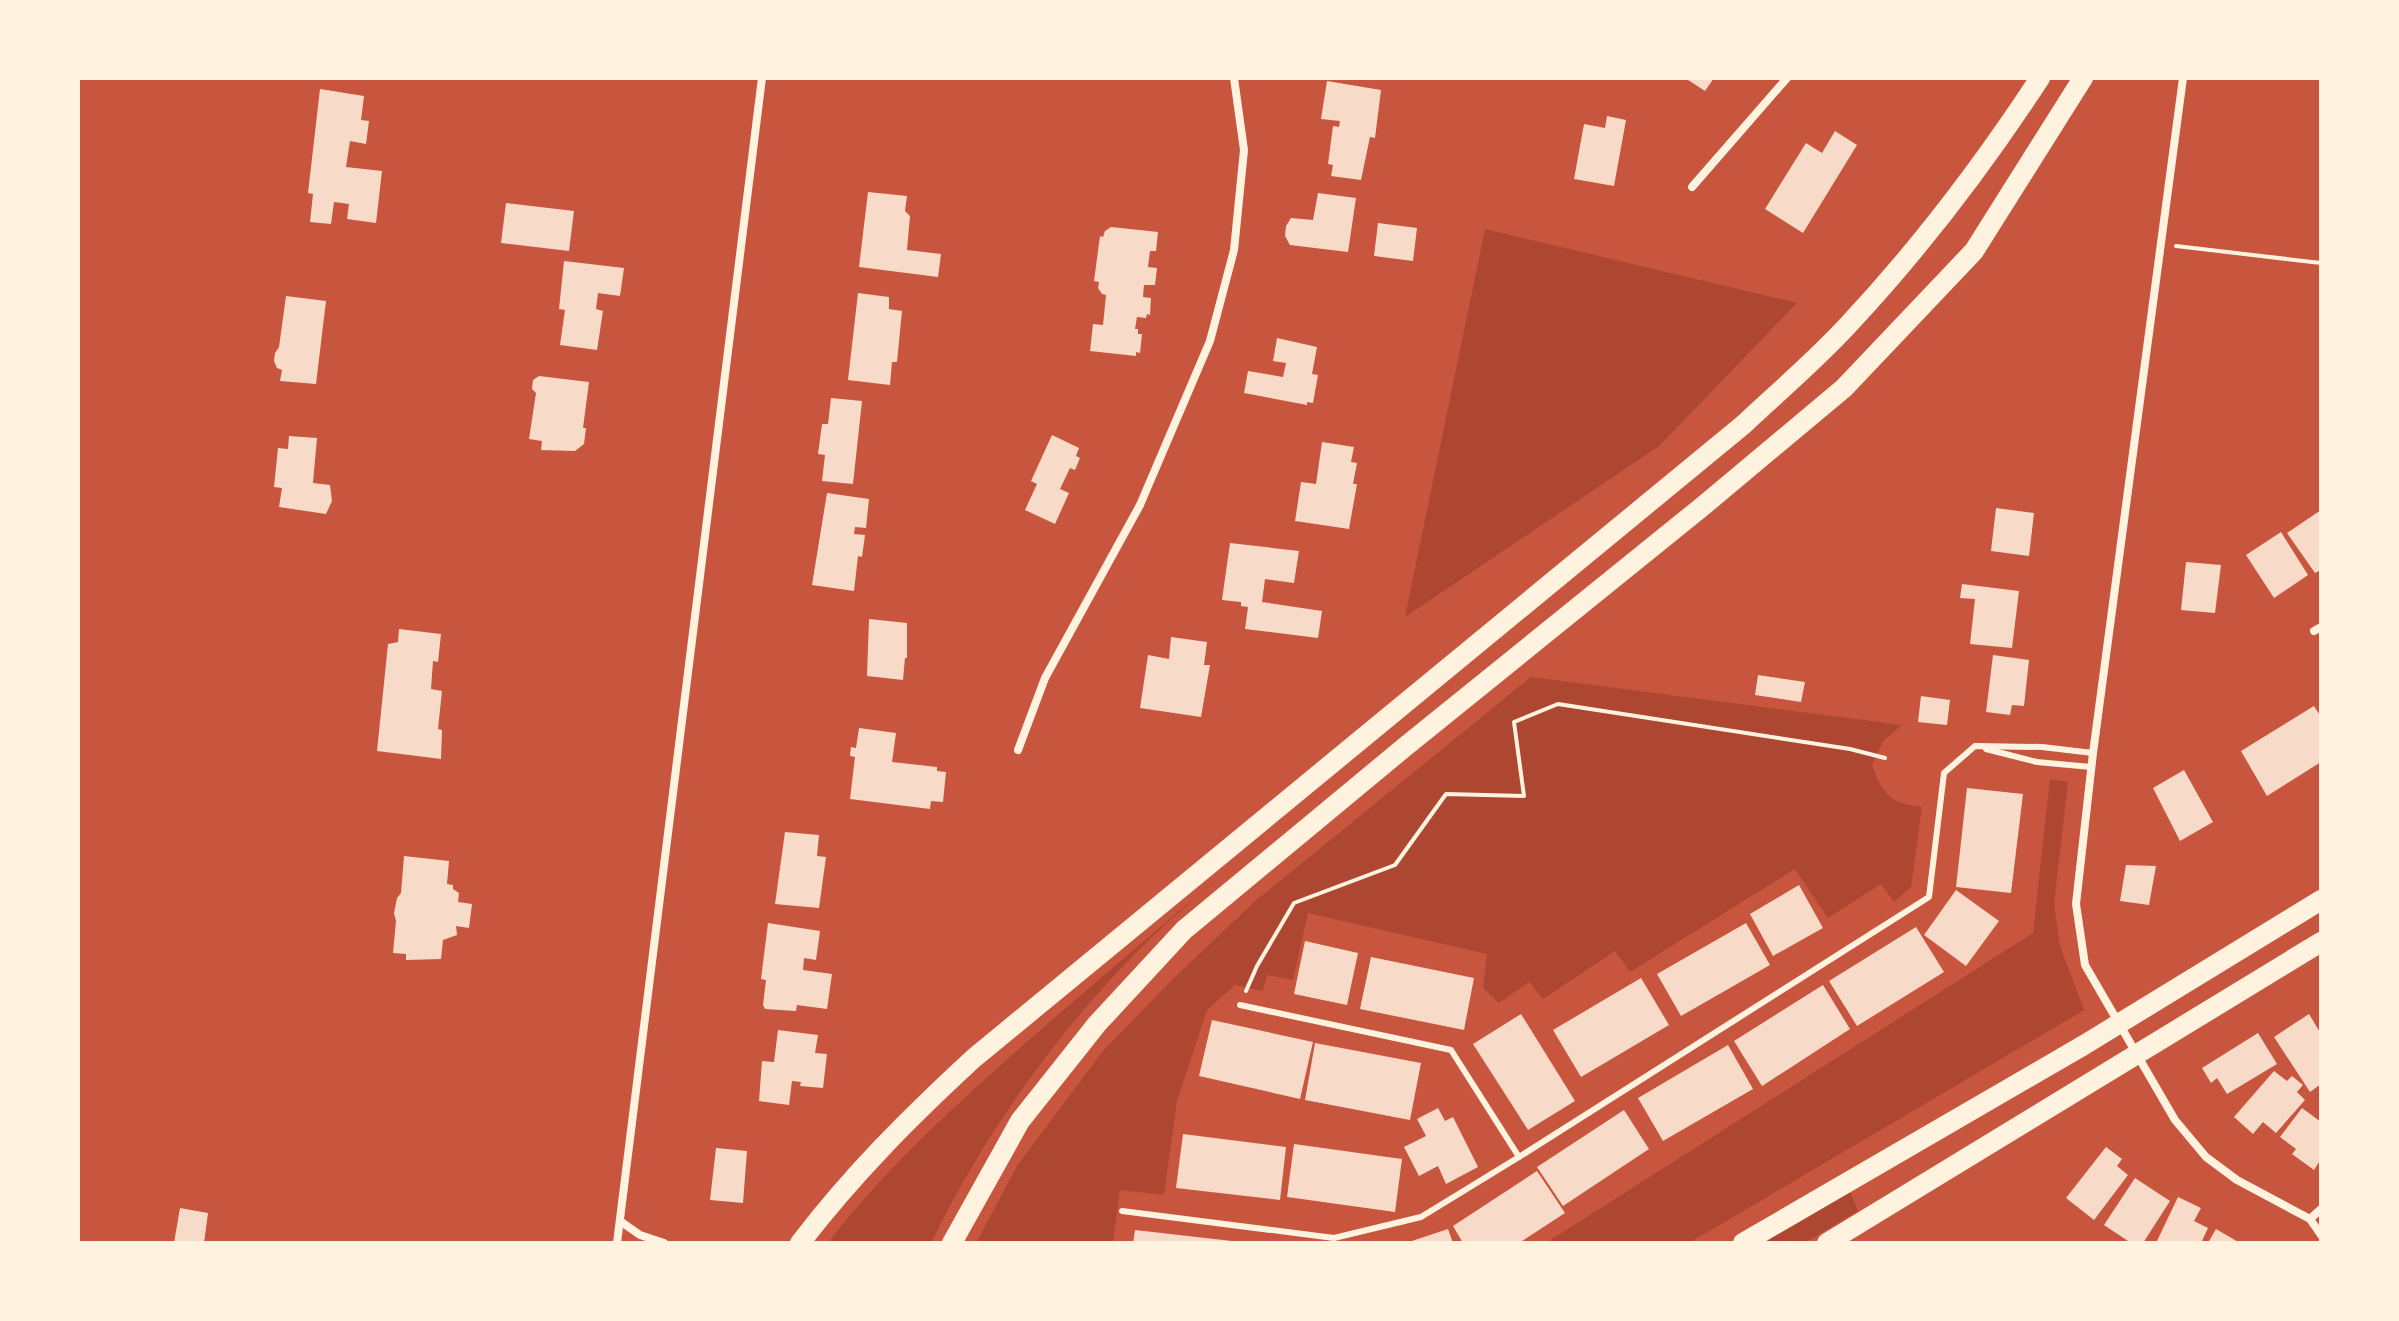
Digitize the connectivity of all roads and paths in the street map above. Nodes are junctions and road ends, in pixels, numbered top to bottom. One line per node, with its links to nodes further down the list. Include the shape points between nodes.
1 (762, 78): 25 (street)
2 (1234, 78): 11 (street, via 1244,150 1234,250 1210,341 1140,505 1045,678)
3 (1787, 78): 7 (street)
4 (2040, 78): 29 (main road, via 1995,147 1922,241 1848,326 1764,405 974,1058 903,1123)
5 (2083, 78): 30 (main road, via 1974,251 1844,388 1184,930 1097,1024 1020,1121)
6 (2183, 78): 12 (street)
7 (1692, 187)
8 (2177, 247): 9 (path)
9 (2321, 263)
10 (1975, 746): 12 (lane); 14 (lane, via 2037,762); 21 (lane, via 1944,773 1929,897)
11 (1018, 750)
12 (2093, 753): 14 (street)
13 (1885, 758): 17 (path, via 1558,704 1514,722 1524,796 1446,794 1395,865 1294,903)
14 (2091, 767): 19 (street, via 2076,904 2085,965)
15 (2321, 900): 19 (main road)
16 (2321, 942): 20 (main road)
17 (1246, 991)
18 (1240, 1005): 21 (lane, via 1451,1050)
19 (2118, 1025): 20 (street); 31 (main road)
20 (2136, 1055): 24 (street, via 2175,1120 2206,1157); 32 (main road)
21 (1519, 1157): 23 (lane, via 1421,1217 1334,1238)
22 (2321, 1209): 24 (street)
23 (1122, 1211)
24 (2310, 1219): 26 (street)
25 (620, 1221): 27 (street); 28 (street)
26 (2321, 1235)
27 (617, 1243)
28 (664, 1243)
29 (800, 1243)
30 (952, 1243)
31 (1743, 1243)
32 (1827, 1243)

